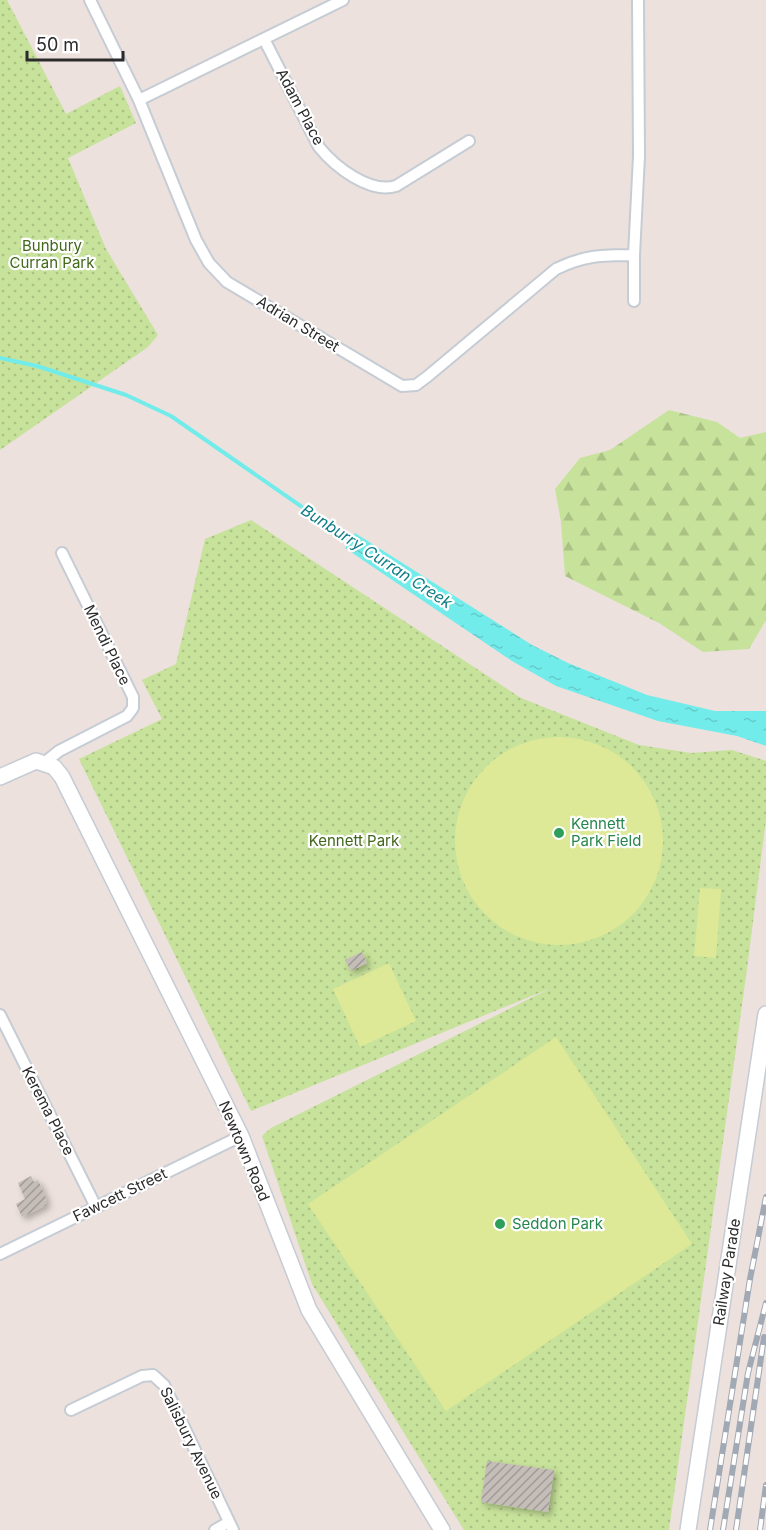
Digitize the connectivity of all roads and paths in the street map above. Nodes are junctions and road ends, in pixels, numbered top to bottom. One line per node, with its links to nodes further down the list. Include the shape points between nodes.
1 (90, 0): 5 (street, Adrian Street)
2 (343, 0): 4 (street)
3 (638, 0): 7 (street, via 639,156)
4 (264, 39): 5 (street); 6 (street, Adam Place, via 319,147 330,160 373,186 396,186)
5 (140, 100): 7 (street, Adrian Street, via 196,240 209,263 227,282 402,386 416,385 428,376 556,270 576,259)
6 (469, 141)
7 (634, 255): 8 (street)
8 (634, 301)
9 (62, 553): 10 (street, Mendi Place, via 133,698 133,708 127,716 59,751)
10 (49, 765): 11 (street, via 36,761); 14 (street, Newtown Road, via 62,777)
11 (0, 777)
12 (766, 1014): 21 (street, Railway Parade)
13 (0, 1015): 15 (street, Kerema Place)
14 (241, 1136): 15 (street, Fawcett Street); 20 (street, Newtown Road, via 309,1310)
15 (96, 1208): 16 (street, Fawcett Street)
16 (0, 1254)
17 (71, 1410): 18 (street, Salisbury Avenue, via 141,1376 153,1376 164,1385)
18 (231, 1526): 19 (street)
19 (214, 1530)
20 (442, 1530)
21 (688, 1530)

